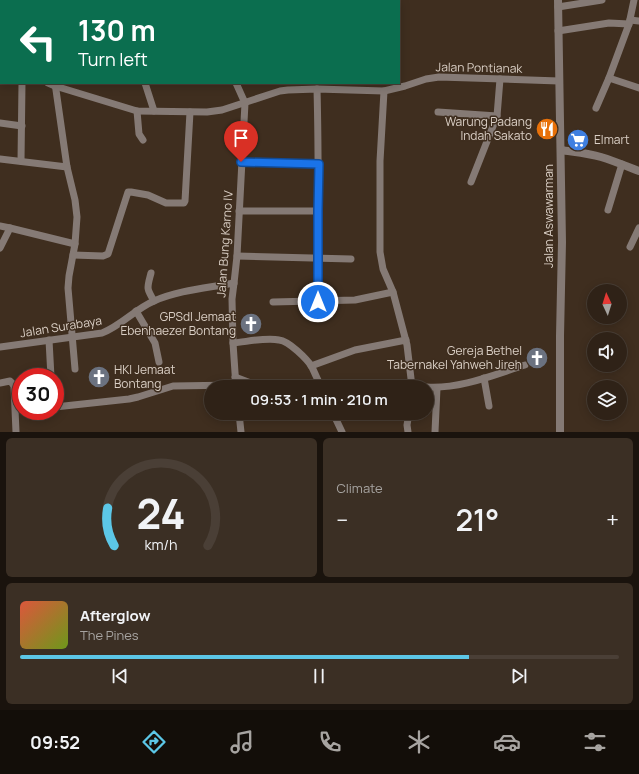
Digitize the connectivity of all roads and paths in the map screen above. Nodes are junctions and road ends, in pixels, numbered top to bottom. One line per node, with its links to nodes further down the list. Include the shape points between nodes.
1 (602, 0): 3 (street)
2 (634, 0): 4 (street)
3 (558, 4): 6 (street, Jalan Aswawarman)
4 (630, 22): 5 (street); 6 (street); 7 (street)
5 (639, 22)
6 (558, 31): 9 (street, Jalan Aswawarman)
7 (609, 78): 15 (street); 19 (street)
8 (500, 79): 9 (street, Jalan Pontianak); 17 (street, Jalan Pontianak, via 439,77); 24 (street)
9 (559, 81): 28 (street, Jalan Aswawarman)
10 (22, 84): 26 (street)
11 (145, 84): 21 (street)
12 (236, 84): 18 (street)
13 (55, 85): 20 (street, Jalan Pontianak); 34 (street)
14 (329, 86): 16 (street, Jalan Pontianak); 17 (street, Jalan Pontianak)
15 (639, 88)
16 (317, 89): 18 (street, Jalan Pontianak, via 280,91); 32 (street)
17 (384, 91): 52 (street, via 380,161 380,252 383,269)
18 (245, 103): 22 (street, Jalan Pontianak, via 222,110); 31 (street, Jalan Bung Karno IV)
19 (596, 108)
20 (137, 111): 21 (street, Jalan Pontianak); 27 (street)
21 (154, 111): 22 (street, Jalan Pontianak)
22 (190, 112): 46 (street, via 184,203 166,203 148,195 128,192 108,254)
23 (438, 112): 24 (street)
24 (497, 116): 36 (street)
25 (0, 123): 26 (street)
26 (22, 126): 30 (street)
27 (143, 140)
28 (560, 150): 33 (street); 89 (street, Jalan Aswawarman)
29 (0, 159): 30 (street)
30 (21, 161): 34 (street)
31 (241, 162): 32 (street); 38 (street, Jalan Bung Karno IV)
32 (319, 164): 39 (street)
33 (622, 164): 35 (street); 37 (street)
34 (67, 167): 43 (street, via 77,210)
35 (639, 172)
36 (471, 182)
37 (608, 210)
38 (239, 211): 39 (street); 47 (street, Jalan Bung Karno IV)
39 (318, 211): 48 (street)
40 (0, 226): 41 (street)
41 (10, 228): 43 (street); 45 (street)
42 (639, 228): 44 (street)
43 (75, 244): 46 (street)
44 (630, 247)
45 (0, 248)
46 (73, 254): 57 (street, via 68,288)
47 (237, 256): 48 (street); 51 (street, Jalan Bung Karno IV)
48 (318, 258): 49 (street); 55 (street)
49 (351, 259)
50 (151, 273): 53 (street, via 148,288)
51 (234, 283): 53 (street, Jalan Surabaya, via 179,293); 60 (street, Jalan Bung Karno IV)
52 (393, 292): 55 (street, via 355,300); 59 (street)
53 (154, 301): 56 (street, Jalan Surabaya)
54 (273, 302): 55 (street)
55 (318, 302)
56 (136, 311): 57 (street, Jalan Surabaya, via 108,331); 62 (street, via 155,343)
57 (73, 338): 58 (street, Jalan Surabaya); 66 (street)
58 (48, 340): 61 (street, Jalan Surabaya); 65 (street)
59 (406, 340): 64 (street, via 355,350); 72 (street)
60 (233, 343): 64 (street, via 282,340 294,347); 67 (street, Jalan Bung Karno IV)
61 (0, 347)
62 (159, 362)
63 (525, 365): 68 (street)
64 (311, 366): 71 (street)
65 (50, 368)
66 (75, 370)
67 (235, 377): 69 (street, Jalan Bung Karno IV); 70 (street)
68 (484, 378): 77 (street); 79 (street)
69 (235, 380)
70 (243, 380)
71 (318, 380)
72 (411, 380)
73 (0, 382): 74 (street)
74 (12, 383)
75 (204, 386): 78 (street, via 173,386 129,399)
76 (434, 388): 77 (street)
77 (437, 388): 88 (street)
78 (64, 406)
79 (489, 406)
80 (17, 420): 84 (street)
81 (240, 420): 85 (street)
82 (336, 420): 86 (street)
83 (408, 420): 87 (street)
84 (16, 432)
85 (241, 432)
86 (342, 432)
87 (408, 432)
88 (435, 432)
89 (560, 432)

